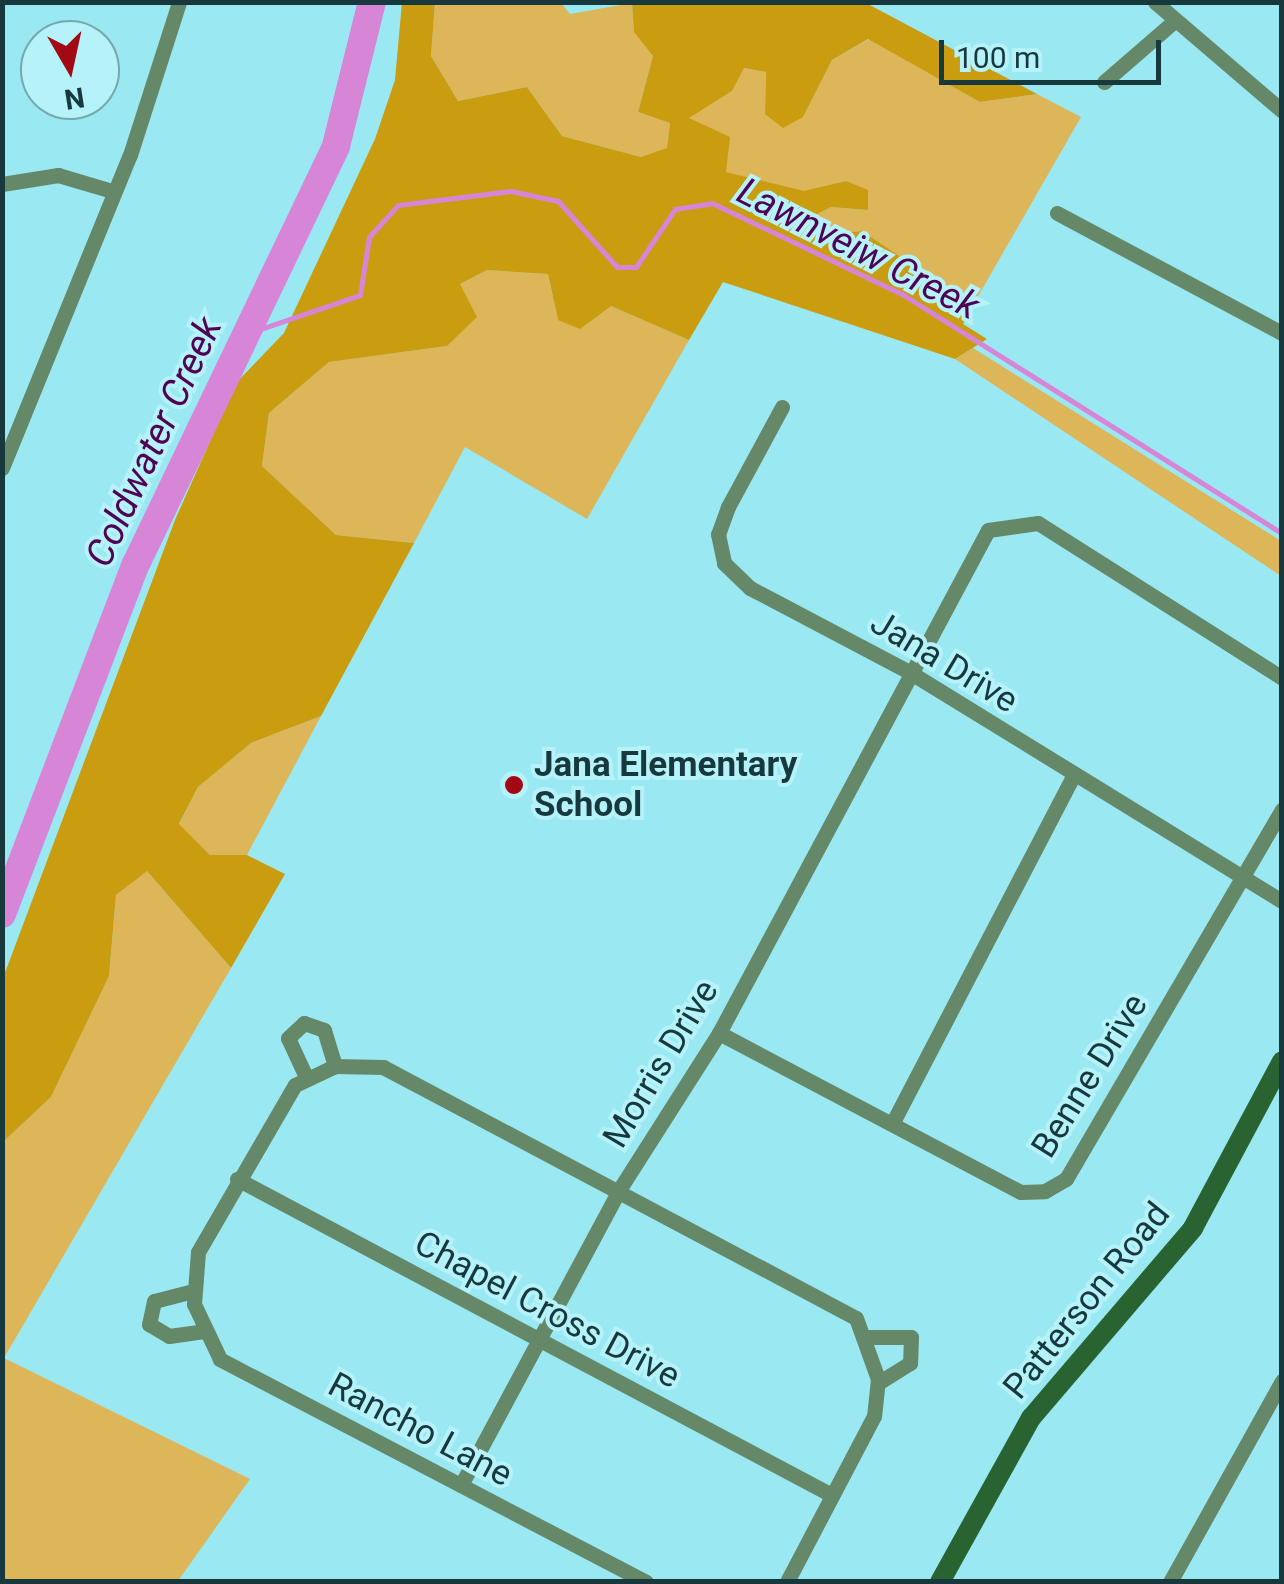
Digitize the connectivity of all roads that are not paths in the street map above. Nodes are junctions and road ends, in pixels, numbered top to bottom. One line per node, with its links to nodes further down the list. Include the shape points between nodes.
1 (179, 2): 7 (street)
2 (1156, 2): 3 (street)
3 (1172, 22): 4 (street); 5 (street)
4 (1104, 82)
5 (1282, 111)
6 (2, 184): 7 (street, via 58,175)
7 (112, 191): 11 (street)
8 (1057, 212): 9 (street)
9 (1282, 333)
10 (782, 407): 13 (street, Jana Drive, via 728,507 718,534 724,563 750,588)
11 (8, 436): 12 (street)
12 (2, 468)
13 (911, 673): 14 (street, Morris Drive, via 988,530 1026,522 1038,523); 15 (street, Jana Drive); 19 (street, Morris Drive)
14 (1282, 678)
15 (1072, 778): 17 (street, Jana Drive); 23 (street)
16 (1282, 810): 17 (street, Benne Drive)
17 (1246, 880): 18 (street, Jana Drive); 23 (street, Benne Drive, via 1066,1180 1022,1192)
18 (1282, 902)
19 (719, 1032): 23 (street, Benne Drive); 25 (street, Morris Drive)
20 (1282, 1061): 36 (main road, Patterson Road, via 1194,1228 1031,1418)
21 (336, 1066): 22 (street); 22 (street, via 324,1030 304,1023 288,1038); 25 (street, via 383,1066)
22 (307, 1079): 24 (street, via 283,1097)
23 (893, 1122)
24 (237, 1179): 26 (street, via 198,1252); 29 (street, Chapel Cross Drive)
25 (619, 1190): 28 (street, via 856,1318); 29 (street, Morris Drive)
26 (193, 1298): 27 (street, Rancho Lane); 27 (street, via 154,1301 149,1324 169,1336)
27 (206, 1331): 32 (street, Rancho Lane, via 220,1360)
28 (867, 1338): 31 (street); 31 (street, via 911,1337 910,1363)
29 (540, 1340): 32 (street, Morris Drive); 33 (street, Chapel Cross Drive)
30 (1282, 1381): 37 (street)
31 (878, 1383): 33 (street, via 867,1434)
32 (461, 1485): 34 (street, Rancho Lane)
33 (830, 1494): 35 (street)
34 (646, 1582)
35 (787, 1582)
36 (940, 1582)
37 (1170, 1582)

